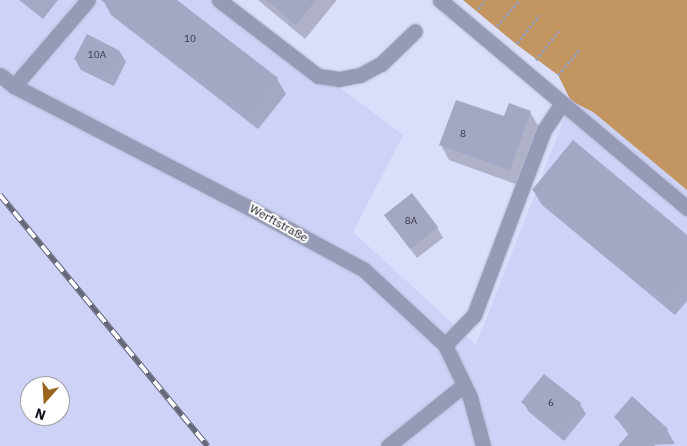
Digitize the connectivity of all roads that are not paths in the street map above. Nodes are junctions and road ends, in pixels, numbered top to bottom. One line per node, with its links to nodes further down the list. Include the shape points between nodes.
1 (88, 0): 6 (street)
2 (219, 0): 4 (street, via 318,76 339,79 360,75 381,64)
3 (440, 0): 7 (street)
4 (415, 31)
5 (0, 76): 6 (street, Werftstraße)
6 (14, 86): 9 (street, Werftstraße, via 363,269)
7 (562, 103): 8 (street); 9 (street, via 544,130 474,315)
8 (687, 208)
9 (445, 344): 10 (street, Werftstraße)
10 (464, 385): 11 (street); 12 (street, Werftstraße)
11 (388, 446)
12 (483, 446)

